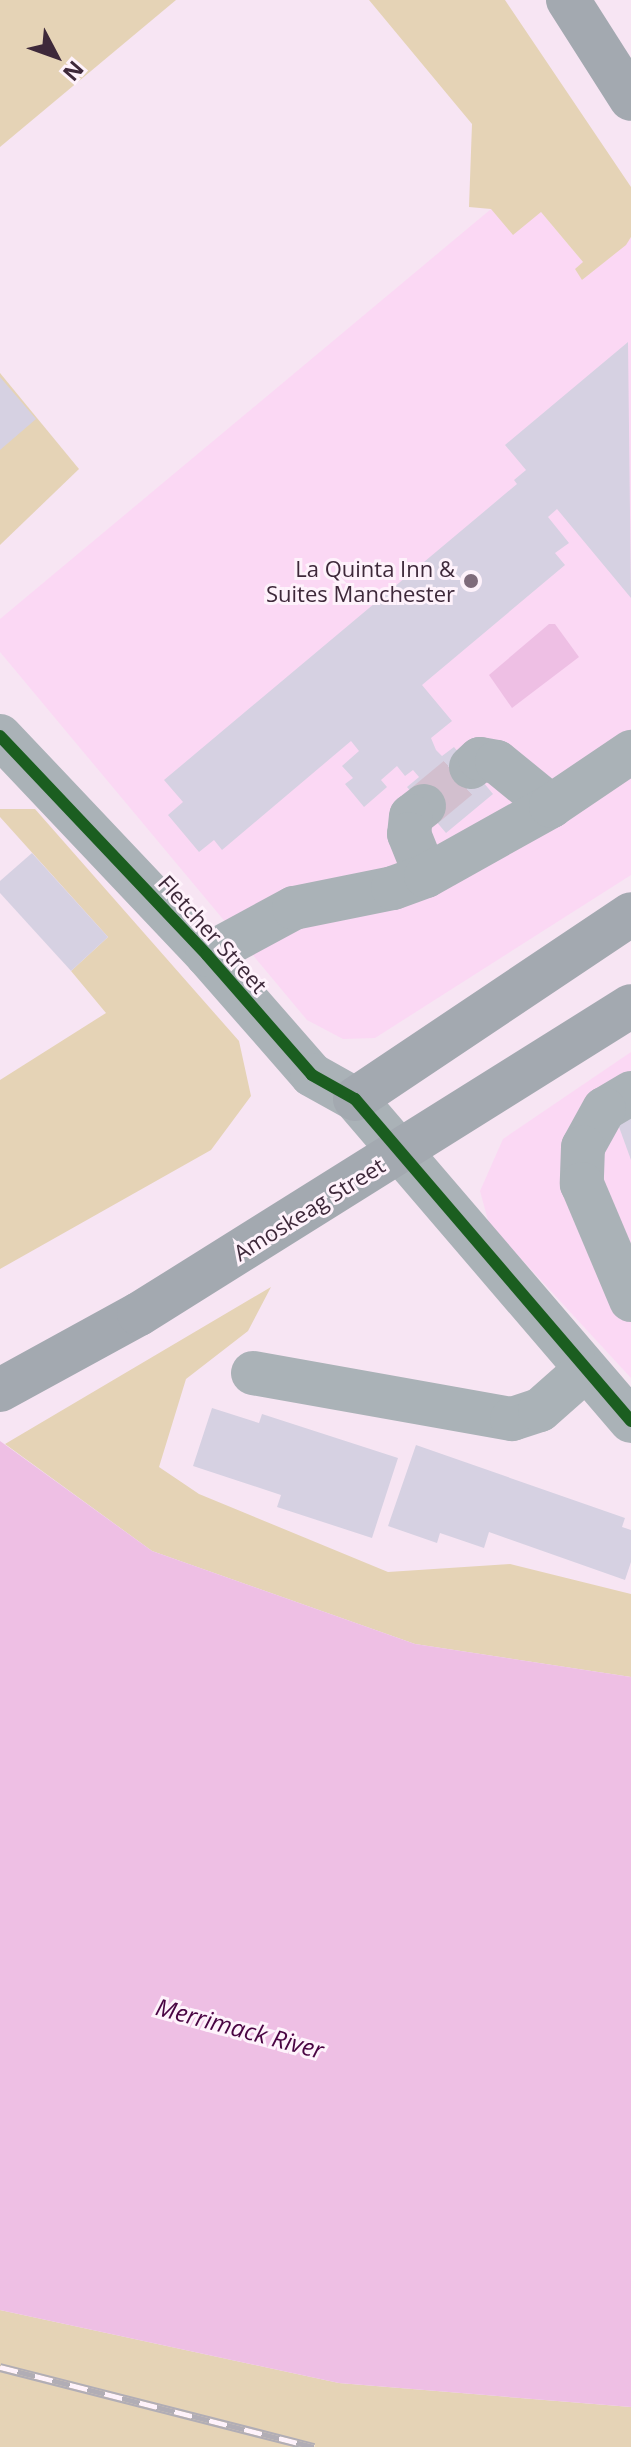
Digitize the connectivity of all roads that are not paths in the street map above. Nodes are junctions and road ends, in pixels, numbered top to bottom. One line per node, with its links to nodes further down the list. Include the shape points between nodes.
1 (568, 0): 2 (main road)
2 (631, 99)
3 (0, 736): 10 (street, Fletcher Street)
4 (631, 752): 7 (street)
5 (471, 767): 7 (street, via 480,759 497,762)
6 (424, 806): 8 (street, via 411,816 409,834)
7 (551, 806): 8 (street)
8 (426, 876): 10 (street, via 294,908)
9 (631, 914): 13 (main road)
10 (207, 955): 13 (street, Fletcher Street, via 312,1075)
11 (631, 1006): 14 (main road, Amoskeag Street)
12 (631, 1093): 15 (street, via 604,1109 583,1147 582,1184)
13 (355, 1099): 14 (street, Fletcher Street)
14 (399, 1154): 16 (street, Fletcher Street); 18 (main road, Amoskeag Street, via 139,1314)
15 (631, 1300)
16 (583, 1372): 17 (street, via 540,1410 512,1419); 19 (street, Fletcher Street)
17 (253, 1373)
18 (11, 1384)
19 (629, 1414)

